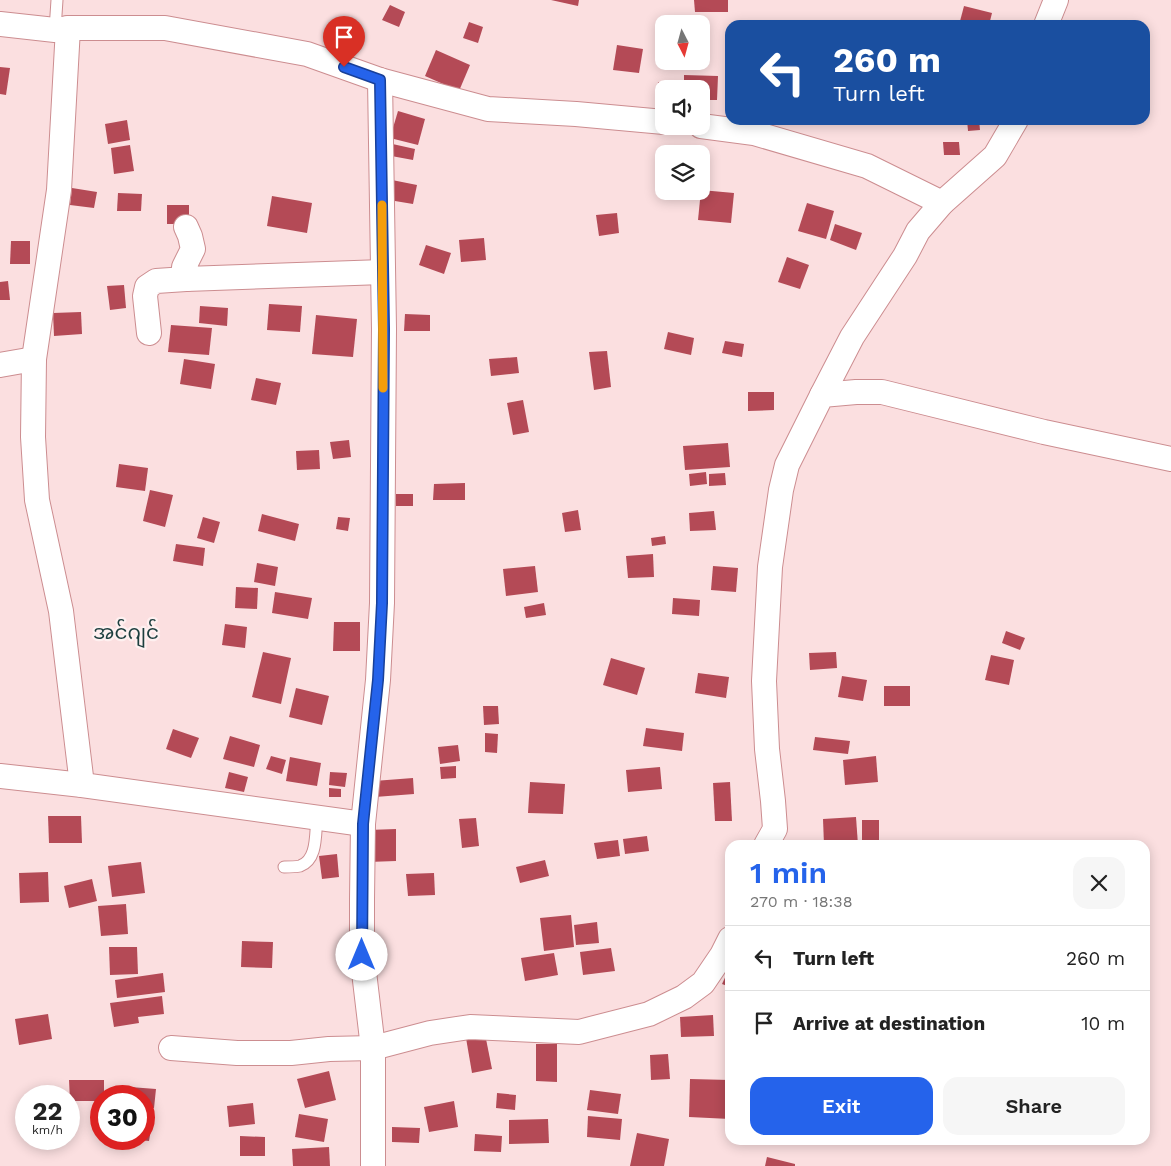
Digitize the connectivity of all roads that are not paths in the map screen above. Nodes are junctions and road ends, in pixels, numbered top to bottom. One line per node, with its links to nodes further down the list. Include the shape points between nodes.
1 (57, 0): 5 (lane)
2 (1056, 0): 3 (street)
3 (1048, 20)
4 (0, 24): 5 (street)
5 (62, 29): 6 (street, via 165,28 307,54); 15 (street, via 59,190)
6 (380, 80): 7 (street, via 488,109); 12 (street)
7 (655, 121)
8 (1013, 125): 10 (street, via 995,156)
9 (710, 127): 10 (street, via 754,133 867,166)
10 (942, 203): 17 (street, via 918,231 852,337)
11 (186, 227): 13 (street, via 193,249 184,267)
12 (382, 272): 13 (street); 22 (street, via 382,603 378,680)
13 (186, 279): 14 (street, via 156,281 148,287 145,296)
14 (149, 333)
15 (34, 359): 16 (street); 20 (street, via 33,437 37,500 60,611)
16 (0, 365)
17 (822, 395): 18 (street, via 882,392 1044,432); 23 (street, via 787,465 770,567 764,681 775,829)
18 (1171, 458)
19 (0, 776): 20 (street)
20 (82, 785): 21 (street)
21 (317, 818): 22 (street); 24 (lane, via 314,848 309,860 301,866)
22 (363, 824): 27 (street, via 362,955)
23 (769, 840)
24 (284, 867)
25 (725, 949): 27 (street, via 703,983 684,997 649,1014 579,1032 470,1028)
26 (171, 1048): 27 (street, via 291,1053)
27 (373, 1048): 28 (street)
28 (373, 1166)

